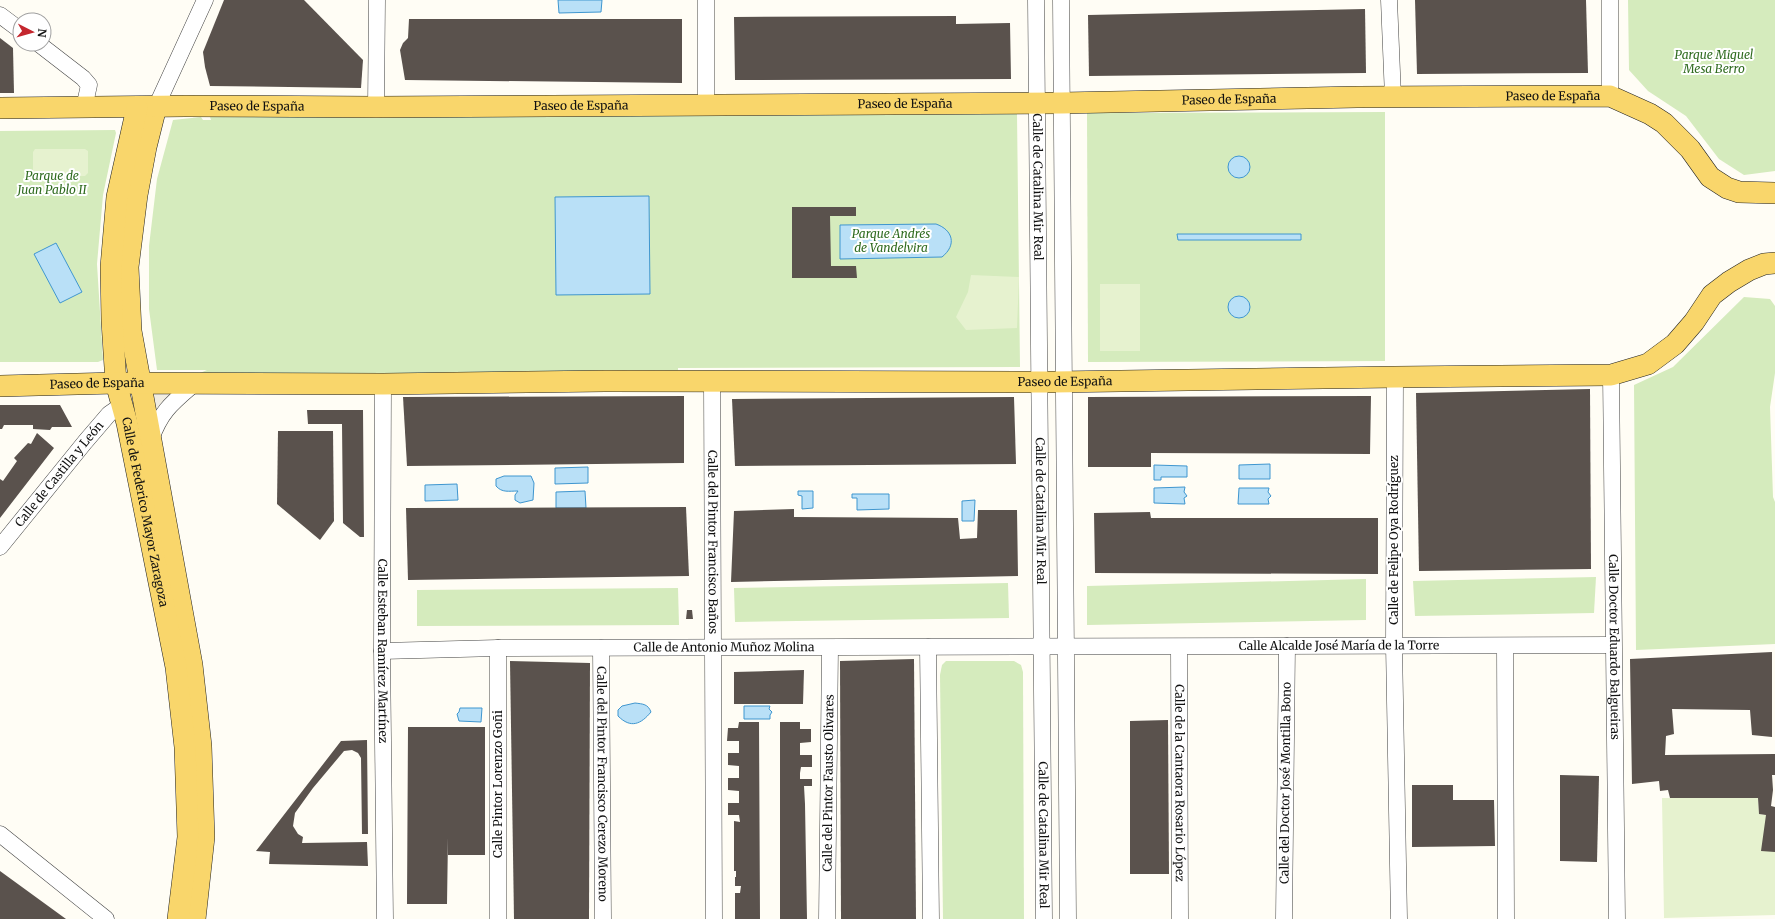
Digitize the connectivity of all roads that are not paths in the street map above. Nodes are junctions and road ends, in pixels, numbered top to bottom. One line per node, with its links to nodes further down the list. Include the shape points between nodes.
1 (205, 0): 19 (street)
2 (377, 0): 16 (street)
3 (706, 0): 15 (street)
4 (1036, 0): 13 (street, Calle de Catalina Mir Real)
5 (1061, 0): 14 (street, Calle de Catalina Mir Real)
6 (1389, 0): 12 (street)
7 (1610, 0): 11 (street)
8 (0, 15): 9 (street)
9 (12, 24)
10 (49, 52): 18 (street, via 89,85)
11 (1610, 96): 12 (main road, Paseo de España); 20 (main road, Paseo de España, via 1664,123 1690,149 1710,177 1727,188 1739,192)
12 (1393, 97): 14 (main road, Paseo de España)
13 (1037, 103): 14 (main road, Paseo de España); 15 (main road, Paseo de España); 26 (street, Calle de Catalina Mir Real)
14 (1061, 103): 25 (street, Calle de Catalina Mir Real)
15 (706, 104): 16 (main road, Paseo de España)
16 (376, 107): 19 (main road, Paseo de España)
17 (0, 108): 18 (main road, Paseo de España)
18 (84, 108): 19 (main road, Paseo de España)
19 (146, 108): 27 (main road, Calle de Federico Mayor Zaragoza, via 117,197 111,267); 28 (main road, Calle de Federico Mayor Zaragoza, via 146,146 128,267 131,331)
20 (1775, 193)
21 (1775, 262): 22 (main road, Paseo de España, via 1749,270 1712,295 1675,344 1648,364)
22 (1611, 376): 23 (main road, Paseo de España); 35 (street, Calle Doctor Eduardo Balgueiras)
23 (1395, 377): 25 (main road, Paseo de España); 37 (street, Calle de Felipe Oya Rodríguez)
24 (712, 381): 26 (main road, Paseo de España); 30 (main road, Paseo de España); 45 (street, Calle del Pintor Francisco Baños)
25 (1063, 381): 26 (main road, Paseo de España); 41 (street, Calle de Catalina Mir Real)
26 (1040, 382): 40 (street, Calle de Catalina Mir Real)
27 (116, 383): 28 (main road, Paseo de España); 31 (main road, Paseo de España); 32 (main road, Calle de Federico Mayor Zaragoza)
28 (141, 384): 29 (main road, Paseo de España); 33 (main road, Calle de Federico Mayor Zaragoza)
29 (194, 384): 30 (main road, Paseo de España); 33 (street, via 166,408 157,422)
30 (383, 384): 47 (street, Calle Esteban Ramírez Martínez)
31 (0, 386)
32 (122, 405): 34 (street, Calle de Castilla y León, via 109,414 84,442); 50 (main road, Calle de Federico Mayor Zaragoza, via 176,668 185,747 188,836)
33 (151, 439): 51 (main road, Calle de Federico Mayor Zaragoza, via 192,665 201,746 204,837)
34 (0, 547)
35 (1613, 645): 38 (street, Calle Alcalde José María de la Torre); 64 (street, Calle Doctor Eduardo Balgueiras)
36 (1286, 646): 37 (street, Calle Alcalde José María de la Torre); 42 (street, Calle Alcalde José María de la Torre); 61 (street, Calle del Doctor José Montilla Bono)
37 (1394, 646): 38 (street, Calle Alcalde José María de la Torre); 62 (street, Calle de Felipe Oya Rodríguez)
38 (1505, 646): 63 (street)
39 (928, 647): 40 (street, Calle de Antonio Muñoz Molina); 46 (street, Calle de Antonio Muñoz Molina); 57 (street)
40 (1042, 647): 41 (street, Calle de Antonio Muñoz Molina); 58 (street, Calle de Catalina Mir Real)
41 (1066, 647): 42 (street, Calle Alcalde José María de la Torre); 59 (street, Calle de Catalina Mir Real)
42 (1179, 647): 60 (street, Calle de la Cantaora Rosario López)
43 (498, 648): 44 (street, Calle de Antonio Muñoz Molina); 47 (street, Calle de Antonio Muñoz Molina); 53 (street, Calle Pintor Lorenzo Goñi)
44 (601, 648): 45 (street, Calle de Antonio Muñoz Molina); 54 (street, Calle del Pintor Francisco Cerezo Moreno)
45 (714, 648): 46 (street, Calle de Antonio Muñoz Molina); 55 (street, Calle del Pintor Francisco Baños)
46 (830, 648): 56 (street, Calle del Pintor Fausto Olivares)
47 (382, 650): 52 (street, Calle Esteban Ramírez Martínez)
48 (0, 834): 49 (street)
49 (106, 919)
50 (178, 919)
51 (195, 919)
52 (385, 919)
53 (498, 919)
54 (603, 919)
55 (714, 919)
56 (827, 919)
57 (931, 919)
58 (1044, 919)
59 (1068, 919)
60 (1180, 919)
61 (1284, 919)
62 (1399, 919)
63 (1506, 919)
64 (1617, 919)

